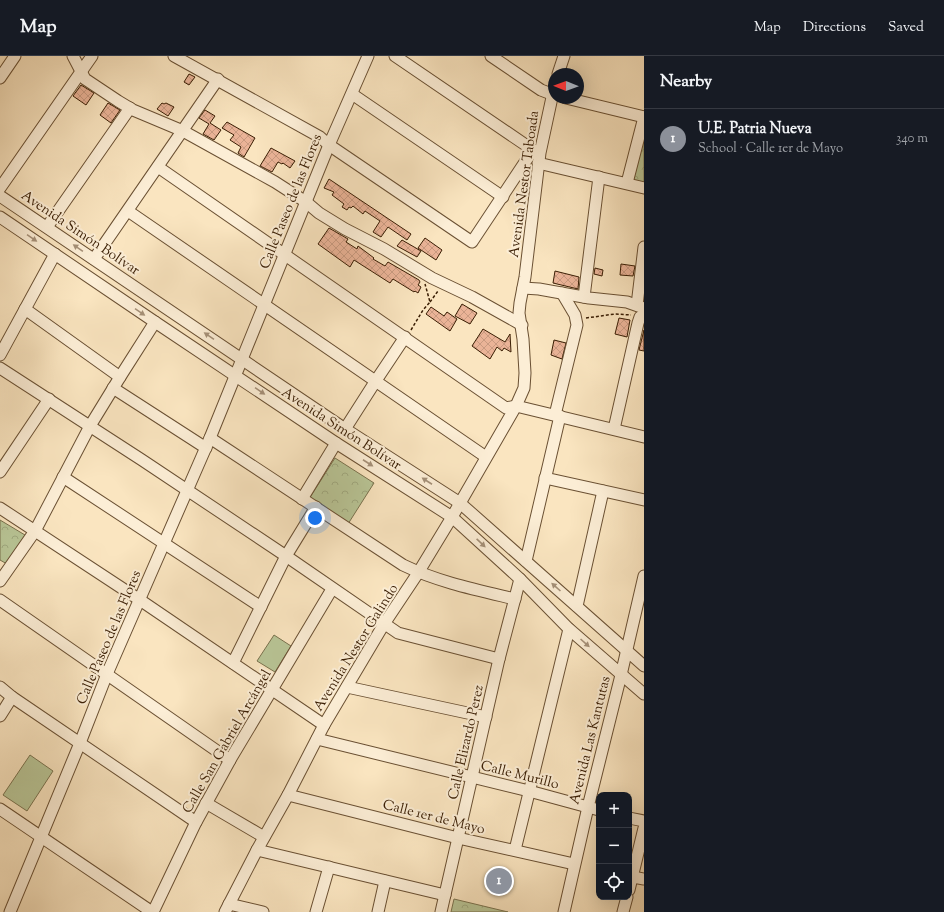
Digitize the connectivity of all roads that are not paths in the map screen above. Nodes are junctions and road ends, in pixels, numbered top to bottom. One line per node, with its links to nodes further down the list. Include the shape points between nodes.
1 (15, 56): 11 (street)
2 (73, 56): 10 (street)
3 (92, 56): 10 (street)
4 (174, 56): 12 (street)
5 (368, 56): 14 (street, Calle Paseo de las Flores)
6 (395, 56): 21 (street)
7 (492, 56): 13 (street, via 541,90)
8 (564, 56): 9 (street)
9 (560, 68)
10 (80, 72): 17 (street, via 93,86); 25 (street)
11 (0, 78)
12 (218, 79): 19 (street); 20 (street, via 320,137)
13 (548, 91)
14 (352, 94): 20 (street, Calle Paseo de las Flores); 28 (street)
15 (584, 102): 18 (street)
16 (550, 104): 21 (street, Avenida Nestor Taboada)
17 (130, 108): 19 (street); 32 (street)
18 (644, 117): 24 (street)
19 (183, 131): 22 (street); 29 (street)
20 (329, 145): 28 (street, via 472,242); 29 (street, Calle Paseo de las Flores)
21 (537, 156): 23 (street); 28 (street); 37 (street, Avenida Nestor Taboada)
22 (158, 167): 30 (street); 35 (street)
23 (599, 177): 24 (street); 39 (street)
24 (627, 184): 26 (street)
25 (0, 188)
26 (644, 188)
27 (0, 196): 32 (street, Avenida Simón Bolívar)
28 (503, 197)
29 (306, 202): 35 (street, Calle Paseo de las Flores); 45 (street, via 331,221)
30 (128, 211): 36 (street); 40 (street)
31 (0, 217): 34 (street, Avenida Simón Bolívar, one-way to 34)
32 (47, 227): 36 (street, Avenida Simón Bolívar, one-way to 32)
33 (644, 247): 41 (street)
34 (55, 254): 42 (street); 44 (street, Avenida Simón Bolívar, one-way to 44)
35 (285, 254): 40 (street, Calle Paseo de las Flores); 46 (street)
36 (94, 259): 48 (street, Avenida Simón Bolívar, one-way to 36)
37 (524, 283): 38 (street); 45 (street, via 519,313)
38 (562, 293): 39 (street); 56 (street, via 572,308 577,325)
39 (584, 297): 41 (street)
40 (264, 305): 48 (street, Calle Paseo de las Flores); 52 (street)
41 (640, 306)
42 (25, 309): 47 (street); 51 (street)
43 (641, 318): 59 (street)
44 (155, 322): 50 (street, Avenida Simón Bolívar); 51 (street)
45 (522, 325): 55 (street, via 524,388)
46 (405, 338): 52 (street); 55 (street, via 506,408)
47 (0, 355)
48 (242, 358): 50 (street, Calle Paseo de las Flores); 58 (street, Avenida Simón Bolívar)
49 (0, 368): 54 (street)
50 (236, 375): 61 (street, Calle Paseo de las Flores); 62 (street, Avenida Simón Bolívar, one-way to 62)
51 (120, 377): 53 (street)
52 (375, 382): 58 (street); 63 (street)
53 (113, 388): 57 (street); 61 (street)
54 (49, 399): 57 (street); 64 (street)
55 (516, 406): 56 (street); 63 (street)
56 (557, 416): 59 (street); 66 (street)
57 (90, 426): 65 (street); 68 (street)
58 (345, 429): 71 (street, Avenida Simón Bolívar, one-way to 58)
59 (614, 429): 60 (street)
60 (644, 437)
61 (208, 443): 68 (street, Calle Paseo de las Flores); 69 (street)
62 (336, 443): 69 (street); 74 (street, Avenida Simón Bolívar, one-way to 74)
63 (486, 457): 71 (street)
64 (0, 472)
65 (63, 477): 75 (street); 76 (street)
66 (545, 478): 67 (street); 78 (street)
67 (603, 490): 70 (street); 87 (street)
68 (187, 491): 76 (street, Calle Paseo de las Flores); 77 (street)
69 (302, 499): 72 (street)
70 (644, 500)
71 (460, 503): 74 (street, Avenida Nestor Galindo); 78 (street, Avenida Simón Bolívar)
72 (316, 507): 77 (street); 79 (street)
73 (0, 508): 75 (street)
74 (452, 517): 79 (street, Avenida Nestor Galindo); 81 (street, Avenida Simón Bolívar, one-way to 81)
75 (35, 530): 82 (street); 85 (street)
76 (165, 544): 85 (street, Calle Paseo de las Flores); 88 (street)
77 (286, 556): 83 (street); 88 (street)
78 (526, 561): 87 (street, Avenida Simón Bolívar, one-way to 78)
79 (418, 573): 86 (street); 90 (street, Avenida Nestor Galindo)
80 (644, 576): 89 (street, Avenida Las Kantutas)
81 (520, 579): 86 (street, Calle Elizardo Perez); 91 (street, Avenida Simón Bolívar)
82 (0, 581)
83 (332, 589): 90 (street); 100 (street, Calle San Gabriel Arcángel)
84 (0, 600): 96 (street)
85 (140, 600): 94 (street); 96 (street, Calle Paseo de las Flores)
86 (515, 600): 93 (street, Calle Elizardo Perez)
87 (577, 606): 92 (street, Avenida Simón Bolívar)
88 (261, 607): 94 (street)
89 (639, 622): 92 (street, Avenida Las Kantutas)
90 (384, 624): 93 (street, via 398,633); 99 (street, Avenida Nestor Galindo)
91 (569, 629): 97 (street, Avenida Simón Bolívar, one-way to 97); 110 (street)
92 (627, 650): 95 (street, Avenida Simón Bolívar); 97 (street, Avenida Las Kantutas)
93 (499, 659): 104 (street, Calle Elizardo Perez)
94 (233, 663): 100 (street)
95 (644, 666)
96 (107, 674): 107 (street, Calle Paseo de las Flores); 108 (street)
97 (621, 675): 101 (street, Avenida Simón Bolívar); 113 (street, Avenida Las Kantutas)
98 (0, 687): 102 (street)
99 (347, 687): 104 (street); 105 (street, Avenida Nestor Galindo)
100 (272, 690): 105 (street); 108 (street, Calle San Gabriel Arcángel)
101 (644, 694)
102 (12, 697): 103 (street); 107 (street)
103 (0, 716)
104 (486, 717): 109 (street, Calle Elizardo Perez)
105 (324, 725): 106 (street, Avenida Nestor Galindo)
106 (318, 739): 109 (street, Calle Murillo); 111 (street, Avenida Nestor Galindo)
107 (80, 743): 118 (street); 121 (street, Calle Paseo de las Flores)
108 (230, 760): 112 (street, Calle San Gabriel Arcángel)
109 (472, 777): 110 (street, Calle Murillo); 122 (street, Calle Elizardo Perez)
110 (529, 791): 113 (street, Calle Murillo); 124 (street)
111 (288, 795): 120 (street, Avenida Nestor Galindo); 122 (street, Calle 1er de Mayo)
112 (206, 803): 118 (street, Calle San Gabriel Arcángel); 120 (street)
113 (588, 807): 115 (street, Calle Murillo); 125 (street, Avenida Las Kantutas)
114 (0, 809): 121 (street)
115 (596, 809)
116 (632, 819): 117 (street)
117 (644, 821)
118 (196, 822): 134 (street, Calle San Gabriel Arcángel)
119 (644, 828): 127 (street)
120 (264, 836): 123 (street, Avenida Nestor Galindo)
121 (42, 837): 133 (street, Calle Paseo de las Flores); 134 (street)
122 (458, 838): 124 (street, Calle 1er de Mayo); 130 (street, Calle Elizardo Perez)
123 (256, 850): 126 (street); 132 (street, Avenida Nestor Galindo)
124 (515, 850): 125 (street, Calle 1er de Mayo)
125 (574, 864): 139 (street, Avenida Las Kantutas)
126 (329, 867): 129 (street); 136 (street)
127 (632, 877): 128 (street)
128 (644, 880)
129 (385, 881): 130 (street); 137 (street)
130 (445, 895): 138 (street, Calle Elizardo Perez)
131 (626, 900): 140 (street)
132 (227, 908): 135 (street)
133 (10, 912)
134 (153, 912)
135 (263, 912)
136 (316, 912)
137 (378, 912)
138 (441, 912)
139 (564, 912)
140 (623, 912)

